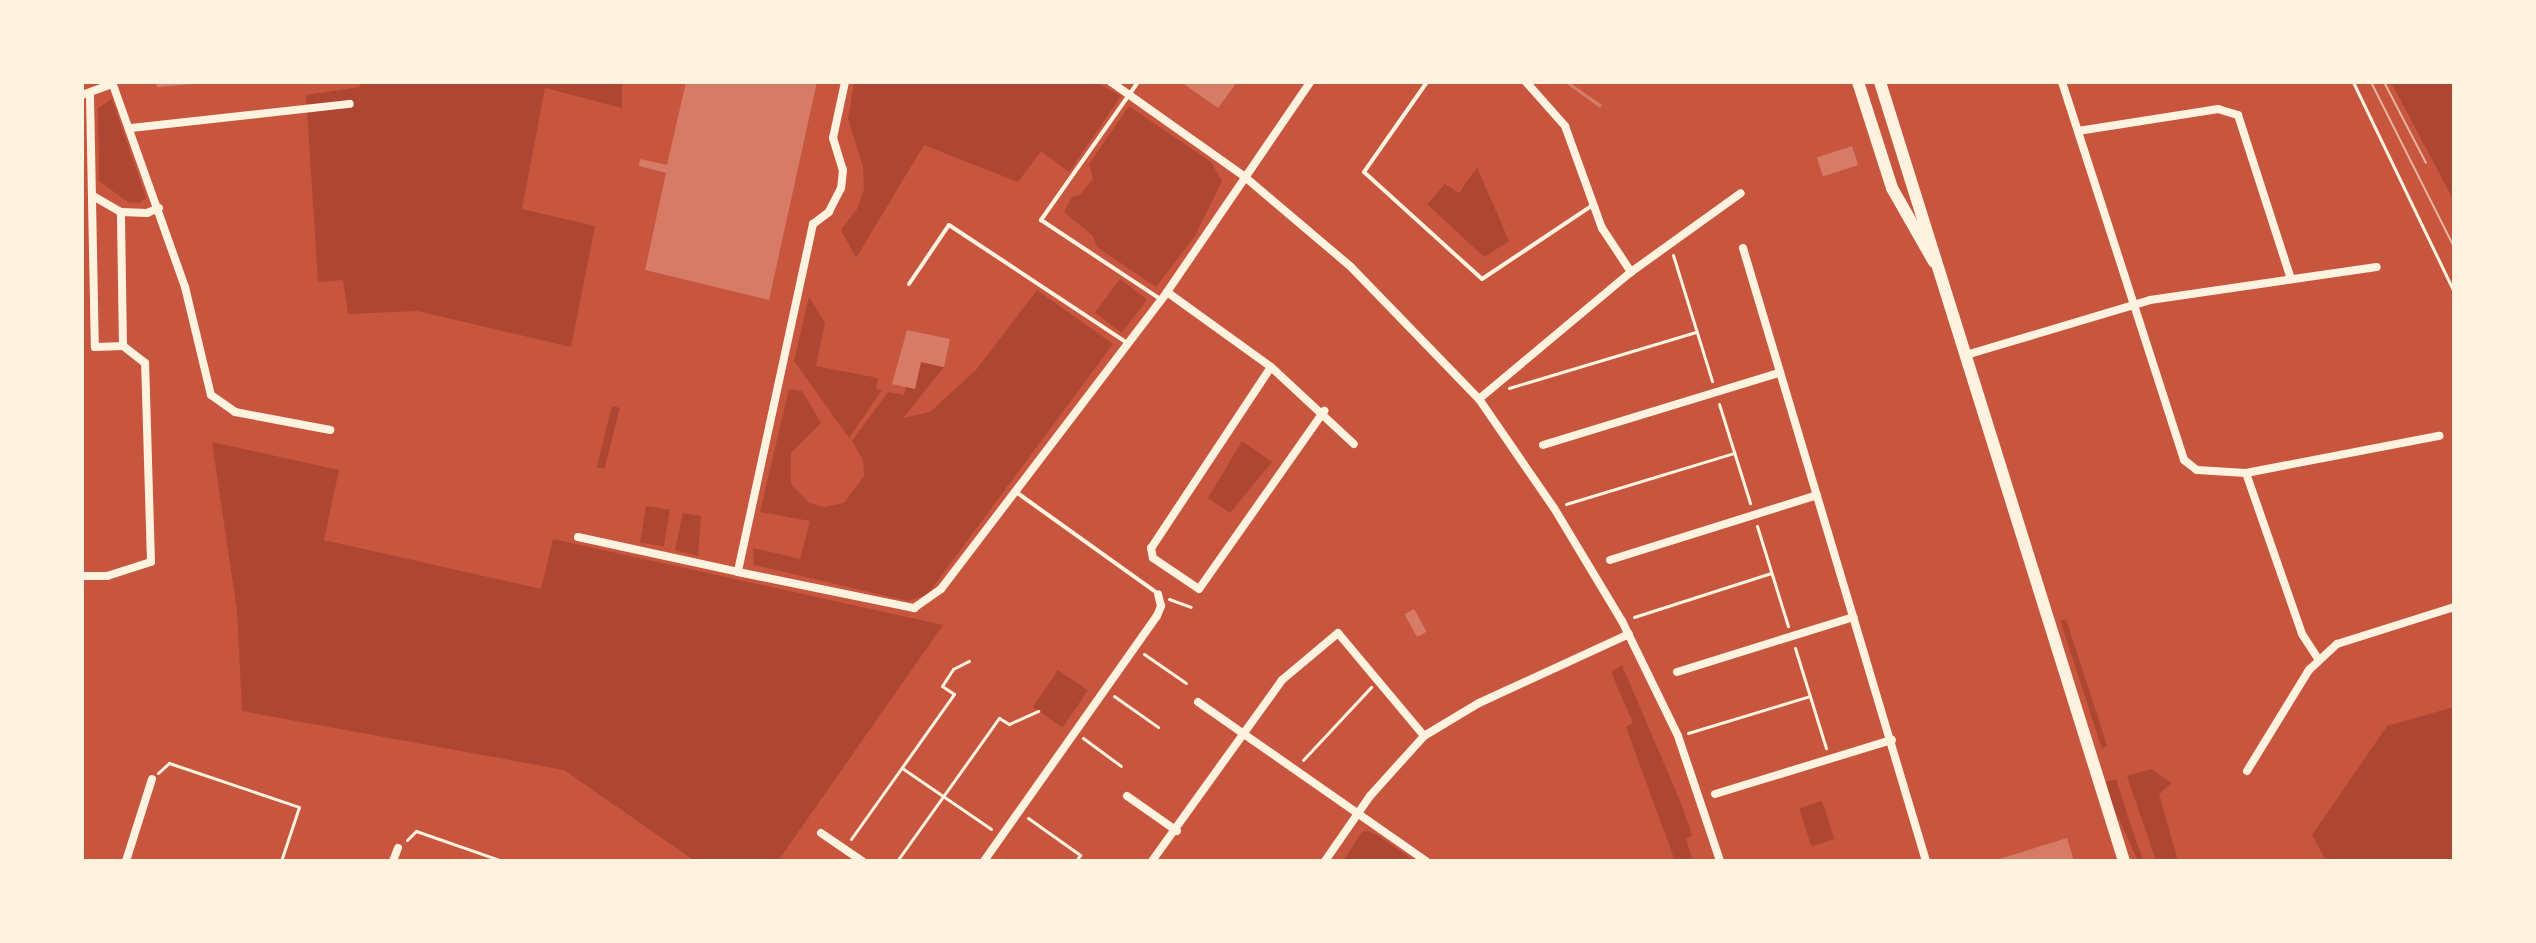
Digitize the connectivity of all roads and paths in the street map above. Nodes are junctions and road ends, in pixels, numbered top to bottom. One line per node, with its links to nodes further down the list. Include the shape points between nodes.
1 (845, 82): 57 (street, via 833,138 843,170 841,188 829,212 813,224)
2 (1111, 82): 12 (street)
3 (1138, 82): 12 (lane)
4 (1310, 82): 18 (street)
5 (1427, 82): 22 (lane, via 1364,172 1482,279)
6 (1526, 82): 22 (street, via 1565,126)
7 (1858, 82): 19 (main road)
8 (1880, 82): 17 (main road)
9 (2062, 82): 16 (street)
10 (2353, 82): 32 (path)
11 (112, 83): 13 (street); 15 (street)
12 (1130, 93): 18 (street); 33 (lane, via 1041,220)
13 (86, 95): 21 (street)
14 (350, 104): 15 (street)
15 (131, 128): 23 (street)
16 (2078, 131): 30 (street, via 2218,109 2238,115); 34 (street)
17 (1908, 171): 19 (main road, via 1909,183 1903,189); 28 (main road)
18 (1245, 177): 33 (street); 43 (street, via 1350,267)
19 (1889, 179): 28 (main road)
20 (1741, 193): 25 (street)
21 (93, 196): 24 (street); 37 (street, via 95,347)
22 (1593, 205): 29 (street)
23 (159, 208): 24 (street); 45 (street, via 211,395 235,412)
24 (121, 212): 37 (street)
25 (1669, 244): 29 (street); 35 (path)
26 (1743, 248): 40 (street)
27 (2377, 267): 30 (street)
28 (1938, 268): 38 (main road)
29 (1631, 272): 41 (street)
30 (2291, 279): 34 (street, via 2150,300)
31 (909, 284): 36 (lane, via 949,225)
32 (2454, 292)
33 (1164, 296): 36 (street); 39 (street)
34 (2132, 308): 38 (street); 50 (street, via 2184,460 2197,470)
35 (1696, 332): 41 (path, via 1511,388); 42 (path)
36 (1127, 343): 51 (street)
37 (123, 346): 59 (street, via 145,363 151,562 107,576)
38 (1966, 355): 99 (main road)
39 (1271, 367): 44 (street); 44 (street, via 1151,548 1153,558 1199,589)
40 (1779, 373): 42 (street); 52 (street)
41 (1498, 383): 43 (street)
42 (1715, 393): 48 (street); 49 (path)
43 (1479, 399): 53 (street)
44 (1324, 411): 47 (street)
45 (330, 430)
46 (2439, 436): 50 (street)
47 (1354, 444)
48 (1543, 445)
49 (1734, 453): 53 (path); 54 (path)
50 (2246, 473): 68 (street, via 2302,634)
51 (1016, 492): 57 (street, via 934,598 914,608); 60 (lane)
52 (1817, 495): 54 (street); 63 (street)
53 (1554, 508): 64 (street)
54 (1754, 515): 56 (street); 58 (path)
55 (578, 537): 57 (street)
56 (1610, 560)
57 (738, 572)
58 (1771, 573): 64 (path); 66 (path)
59 (82, 576)
60 (1158, 594): 61 (path); 67 (street, via 1161,606)
61 (1191, 607)
62 (2454, 607): 68 (street, via 2337,644)
63 (1854, 617): 66 (street); 82 (street)
64 (1622, 621): 65 (street)
65 (1629, 634): 80 (street, via 1479,703); 81 (street)
66 (1791, 636): 70 (street); 74 (path)
67 (1134, 647): 71 (path); 73 (street)
68 (2318, 659): 87 (street)
69 (969, 661): 85 (path, via 953,669 942,686 954,694)
70 (1677, 672)
71 (1186, 683)
72 (1378, 683): 79 (street, via 1338,633 1282,680); 80 (street); 86 (path, via 1329,728)
73 (1105, 689): 77 (path); 78 (street)
74 (1810, 696): 81 (path); 83 (path)
75 (1198, 702): 79 (street)
76 (1038, 711): 90 (path, via 1009,724 999,718)
77 (1158, 727)
78 (1073, 731): 84 (path); 92 (street)
79 (1244, 734): 86 (street); 94 (street)
80 (1424, 736): 93 (street)
81 (1678, 736): 111 (street)
82 (1892, 740): 83 (street); 112 (street)
83 (1830, 760): 89 (street)
84 (1121, 766)
85 (902, 768): 90 (path); 98 (path)
86 (1298, 771): 93 (street)
87 (2247, 771)
88 (152, 779): 100 (street); 101 (path, via 169,763 299,807)
89 (1715, 794)
90 (944, 796): 96 (path); 105 (path)
91 (1127, 796): 94 (street)
92 (1018, 811): 96 (street); 107 (path, via 1080,855)
93 (1357, 815): 109 (street); 110 (street)
94 (1177, 831): 108 (street)
95 (821, 833): 98 (street)
96 (1001, 836): 106 (street)
97 (398, 848): 102 (street); 103 (path, via 416,831)
98 (844, 849): 104 (street)
99 (2124, 858)
100 (126, 861)
101 (281, 861)
102 (393, 861)
103 (502, 861)
104 (862, 861)
105 (897, 861)
106 (984, 861)
107 (1076, 861)
108 (1152, 861)
109 (1325, 861)
110 (1426, 861)
111 (1720, 861)
112 (1926, 861)

